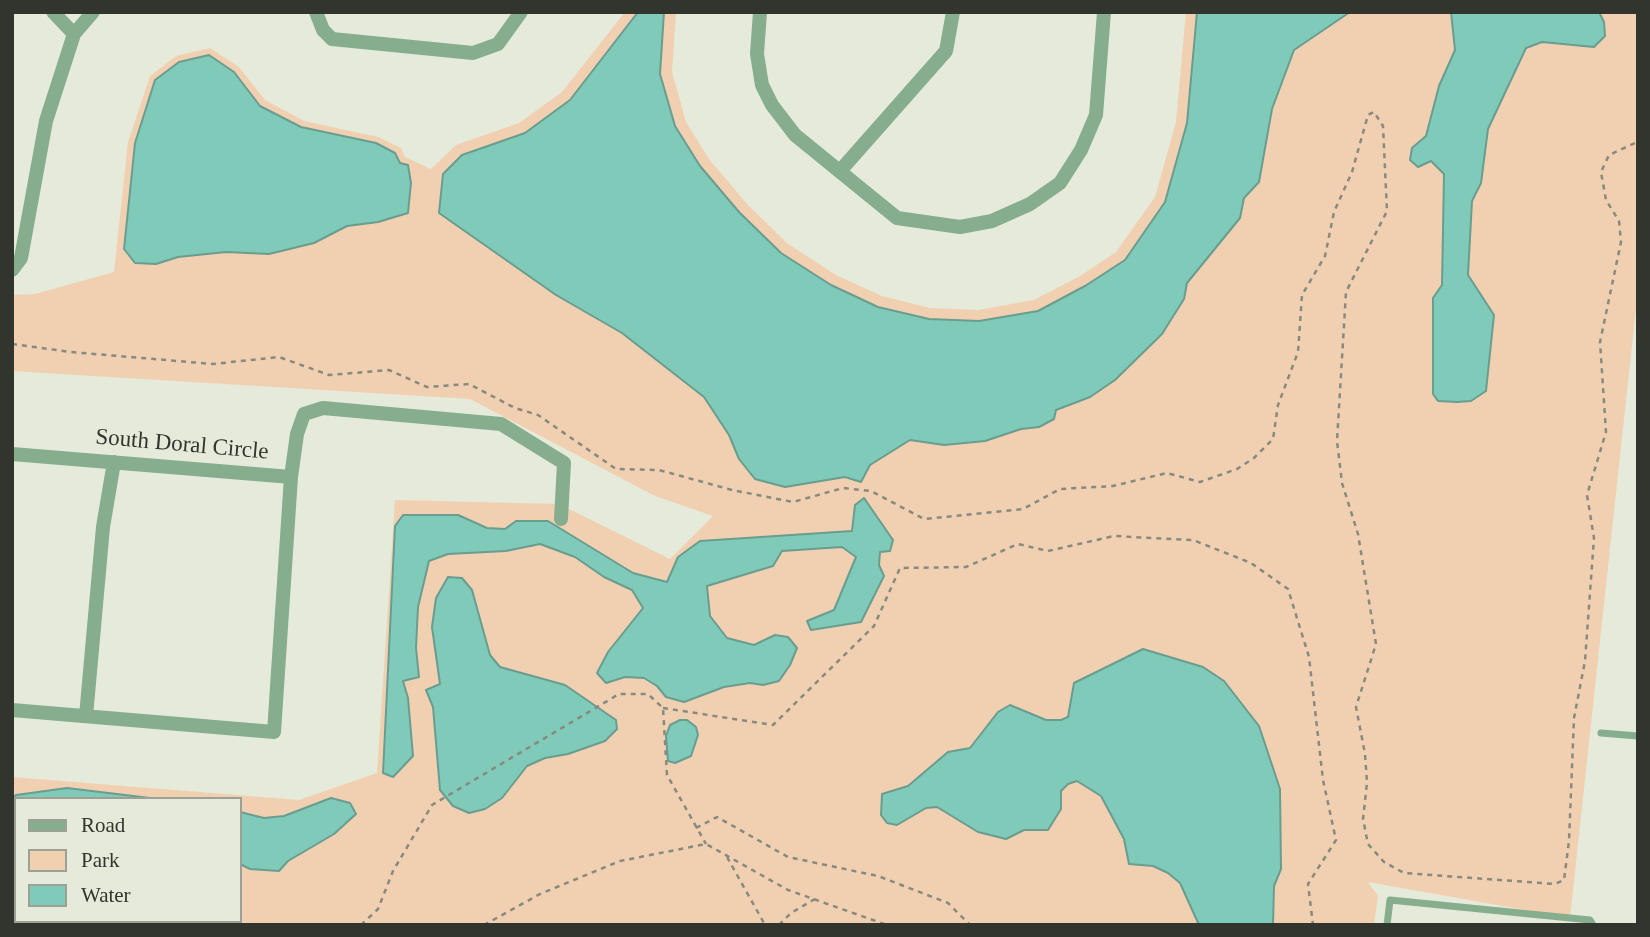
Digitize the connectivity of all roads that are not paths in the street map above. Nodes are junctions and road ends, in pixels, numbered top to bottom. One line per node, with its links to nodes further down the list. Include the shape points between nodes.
1 (53, 12): 8 (street)
2 (93, 12): 8 (street)
3 (316, 12): 4 (street, via 332,39 473,53 498,44)
4 (521, 12)
5 (761, 12): 9 (street, via 758,54 762,85 795,135)
6 (953, 12): 9 (street, via 946,51)
7 (1104, 12): 9 (street, via 1096,114 1060,183 1030,204 992,221 960,227 897,218)
8 (74, 34): 10 (street, via 46,121 21,258)
9 (840, 171)
10 (12, 271)
11 (12, 454): 12 (street, South Doral Circle)
12 (114, 462): 13 (street, South Doral Circle); 16 (street, via 103,527)
13 (291, 477): 14 (street, South Doral Circle, via 304,414 323,408 501,424 564,463); 16 (street, via 274,732)
14 (561, 519)
15 (12, 710): 16 (street)
16 (86, 716)
17 (1601, 733): 18 (lane)
18 (1638, 736)
19 (1387, 925): 20 (lane, via 1390,900 1590,920)
20 (1593, 925)

